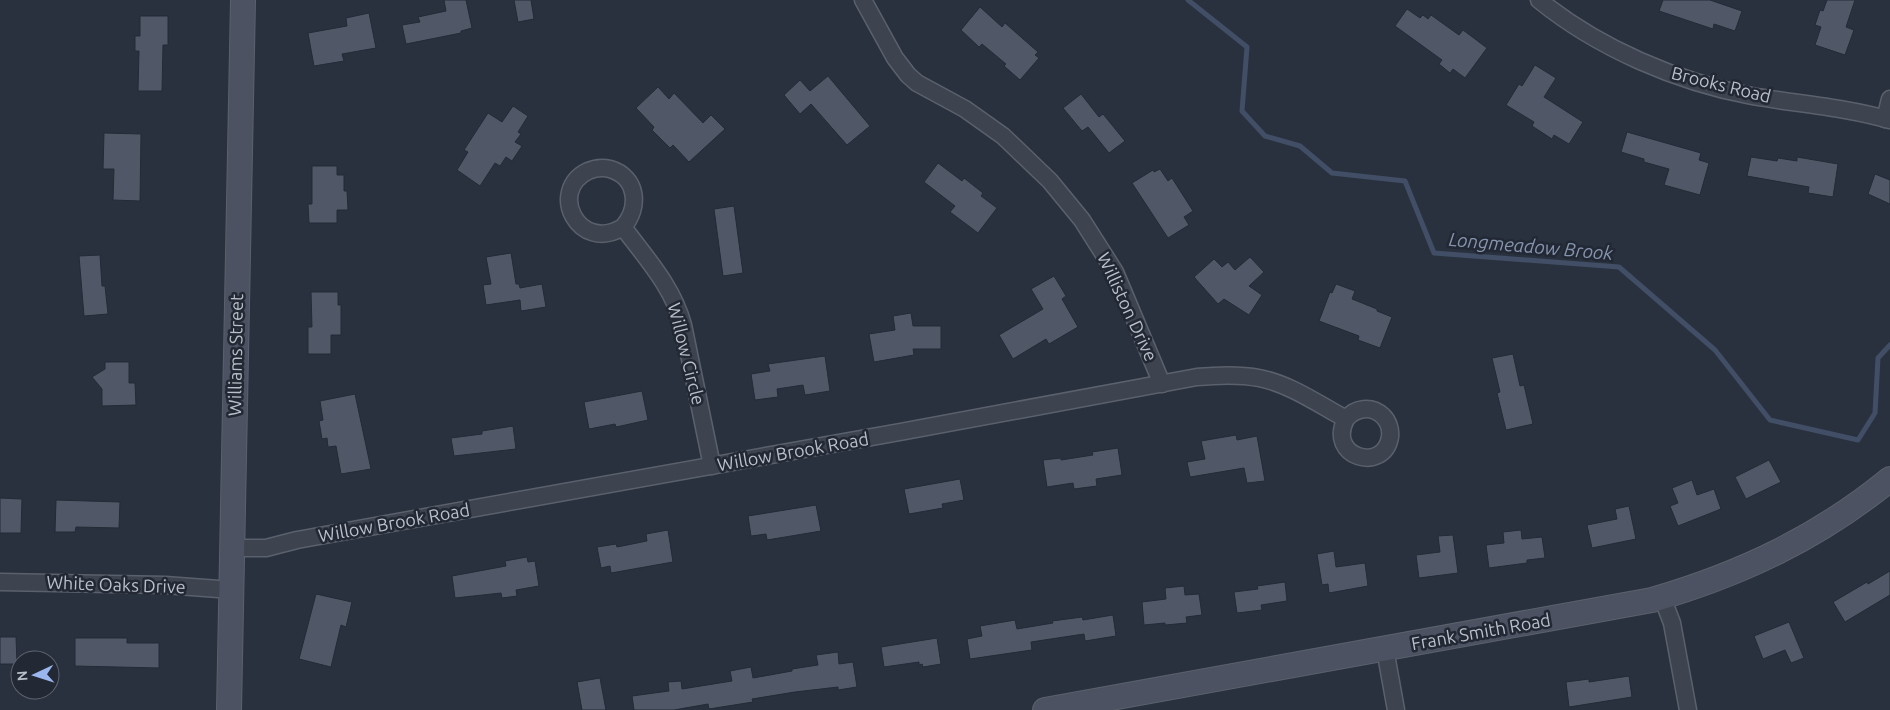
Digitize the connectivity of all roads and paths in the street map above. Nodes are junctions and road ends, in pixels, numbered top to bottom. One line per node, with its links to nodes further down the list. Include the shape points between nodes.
1 (243, 0): 11 (street, Williams Street)
2 (863, 0): 7 (street, Williston Drive, via 894,58 908,75 1003,136 1050,181 1082,220 1119,280)
3 (1539, 0): 5 (street, Brooks Road, via 1600,40 1680,77 1752,96)
4 (1890, 99): 5 (street)
5 (1888, 119)
6 (623, 227): 6 (street, via 615,232 598,234 589,232 575,221 569,196 576,180 598,168 607,168 628,181 633,189 635,205); 9 (street, Willow Circle, via 669,290 679,311)
7 (1162, 384): 8 (street, Willow Brook Road, via 1215,376 1259,378 1293,390); 9 (street, Willow Brook Road)
8 (1346, 419)
9 (712, 466): 11 (street, Willow Brook Road, via 266,548)
10 (1890, 479): 14 (street, Frank Smith Road, via 1843,515 1786,548 1751,566)
11 (233, 548): 13 (street, Williams Street)
12 (0, 582): 13 (street, White Oaks Drive, via 165,585)
13 (232, 590): 17 (street, Williams Street)
14 (1662, 597): 15 (street, Frank Smith Road); 20 (street, via 1672,623)
15 (1385, 649): 16 (street, Frank Smith Road); 19 (street)
16 (1101, 705): 18 (street, Frank Smith Road)
17 (229, 710)
18 (1045, 710)
19 (1396, 710)
20 (1688, 710)

